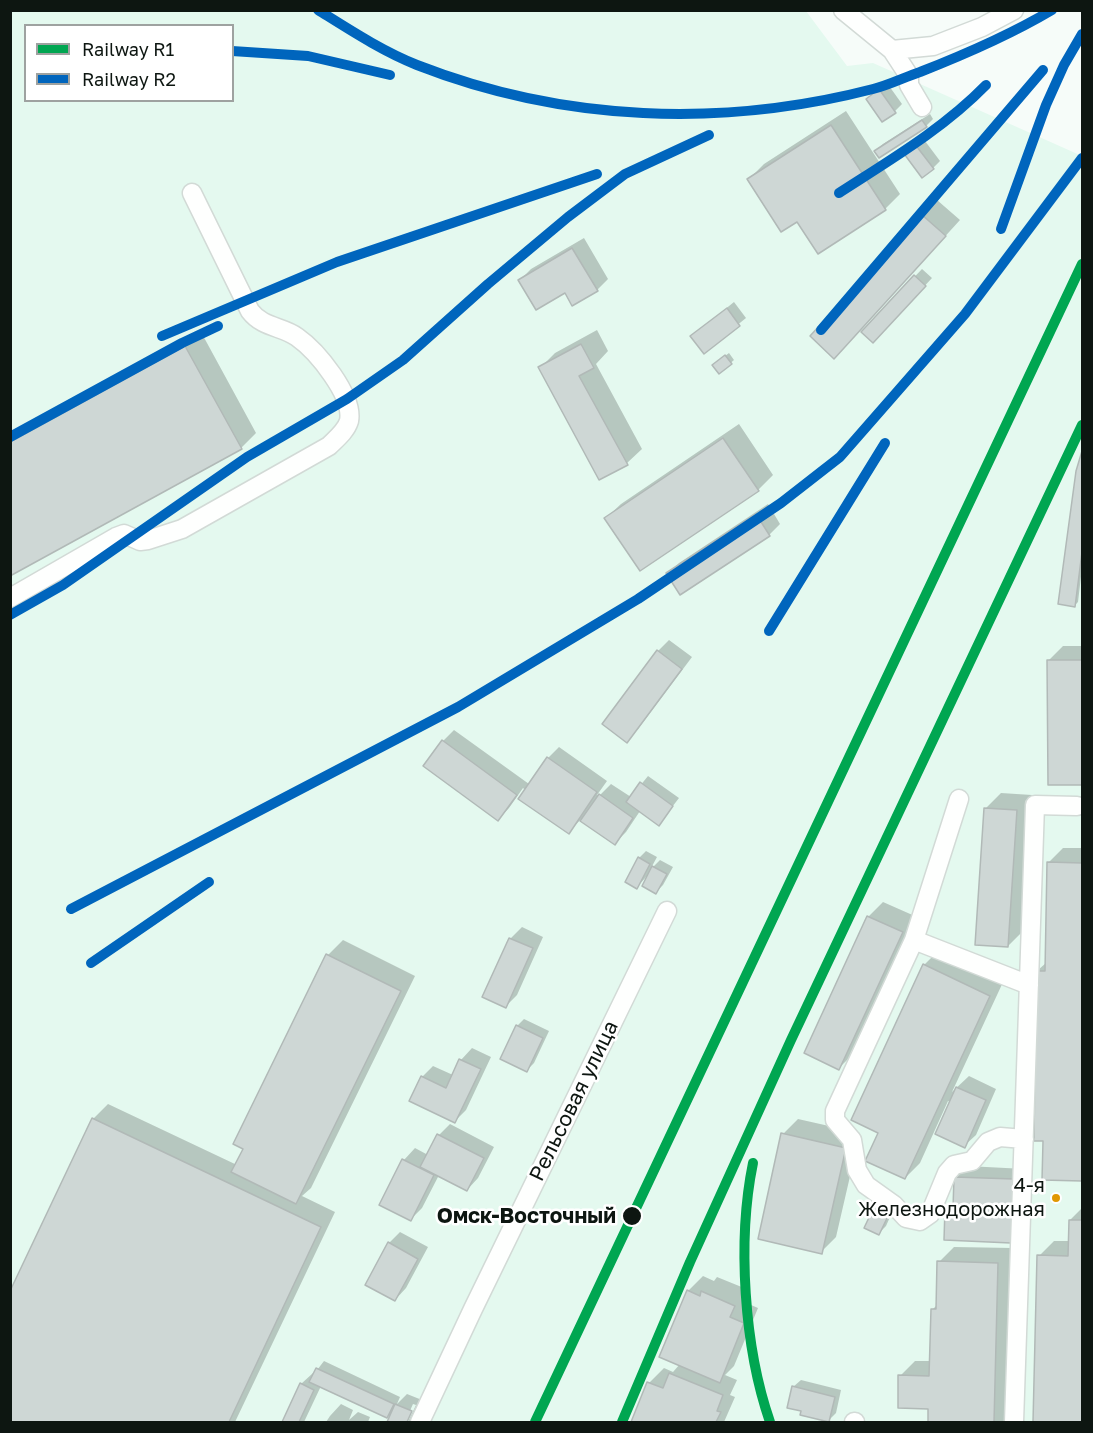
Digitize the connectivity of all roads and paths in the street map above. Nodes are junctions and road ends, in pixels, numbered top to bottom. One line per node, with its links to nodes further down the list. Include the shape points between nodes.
1 (843, 10): 3 (street)
2 (1014, 10): 3 (street, via 933,46)
3 (892, 50): 4 (street, via 909,76 909,85)
4 (922, 108)
5 (192, 193): 6 (street, via 250,311 257,320 297,337 322,361 347,399 349,420 344,432 329,446 183,529 140,541 124,534 116,537)
6 (10, 598)
7 (959, 799): 10 (street)
8 (1077, 806): 11 (street, via 1035,805)
9 (667, 911): 13 (street, Рельсовая улица)
10 (914, 940): 11 (street); 12 (street, via 835,1111 835,1120 852,1140 857,1170 866,1185 906,1218 920,1221 930,1214 947,1173 954,1166 972,1161 988,1142 1000,1137)
11 (1029, 985): 12 (street)
12 (1024, 1139): 14 (street)
13 (420, 1422)
14 (1014, 1422)

